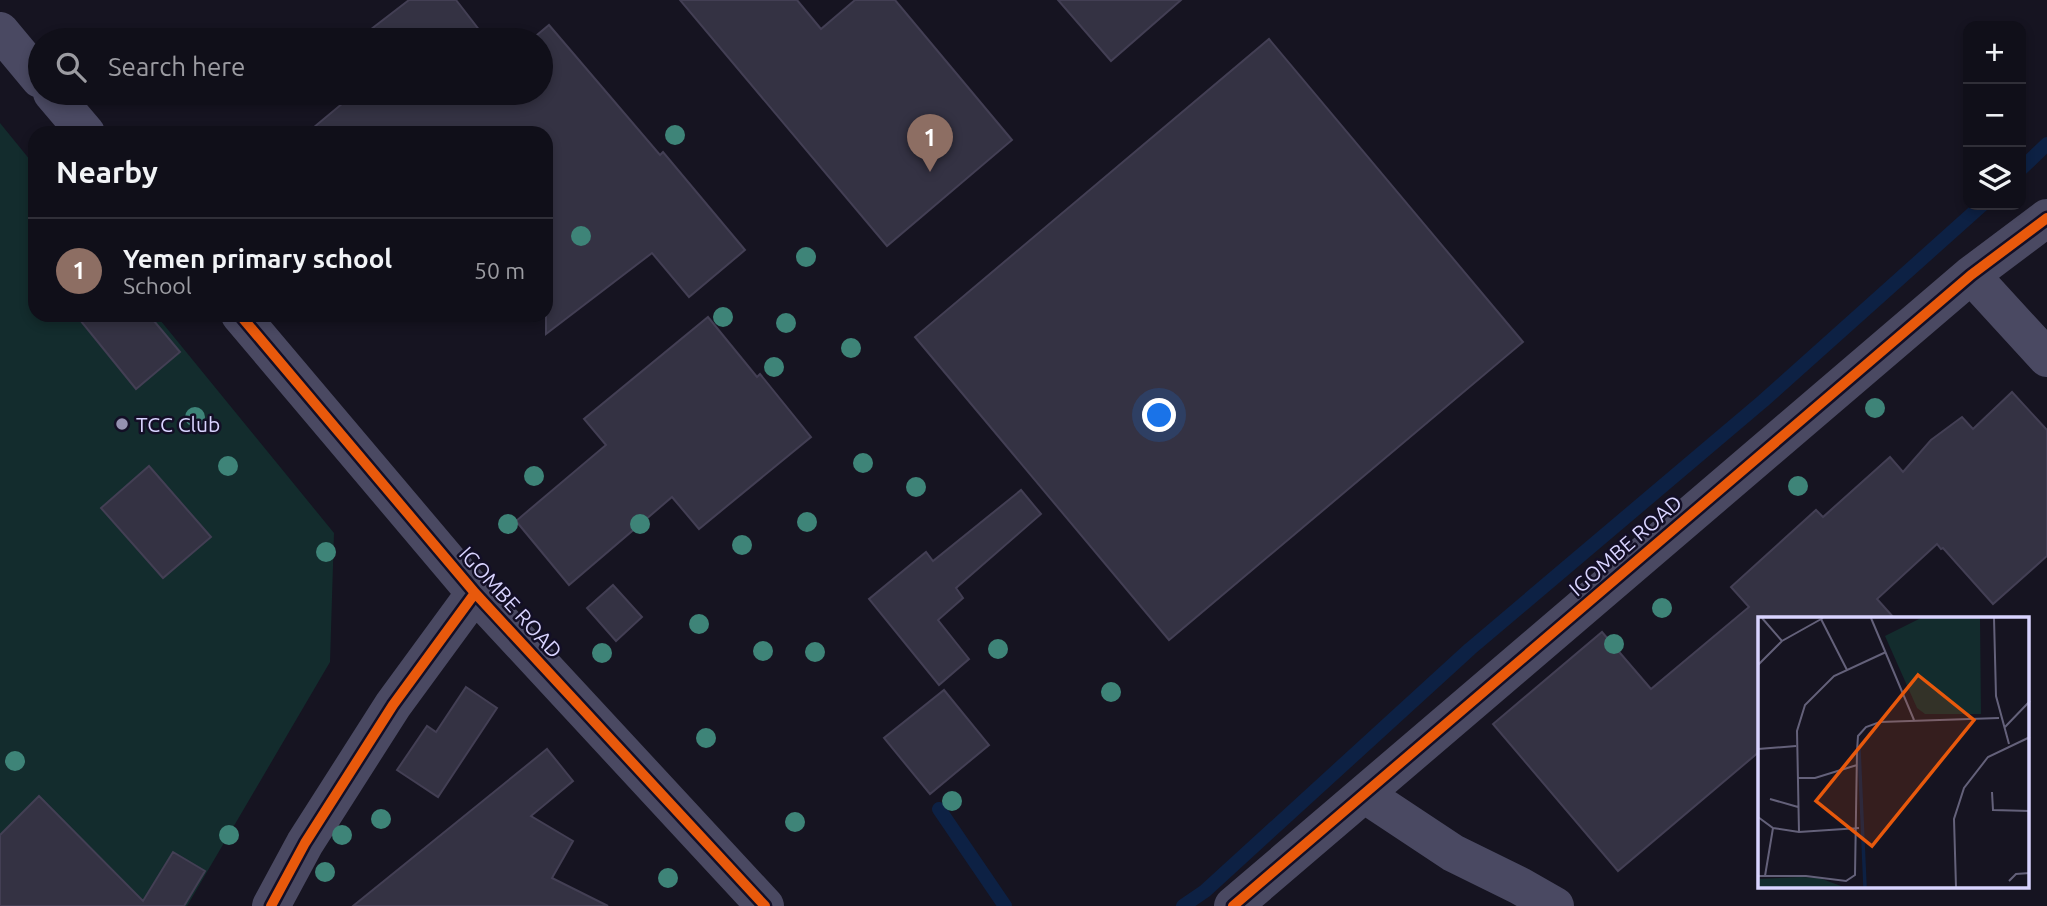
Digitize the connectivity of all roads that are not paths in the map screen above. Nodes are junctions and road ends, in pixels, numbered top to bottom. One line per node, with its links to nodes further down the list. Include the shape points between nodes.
1 (0, 31): 2 (street)
2 (28, 65)
3 (62, 105): 4 (street)
4 (80, 126)
5 (2047, 218): 6 (street, IGOMBE ROAD)
6 (1971, 275): 8 (street); 10 (street, IGOMBE ROAD)
7 (246, 322): 9 (street, IGOMBE ROAD)
8 (2047, 358)
9 (475, 593): 11 (street, via 393,705 305,843); 12 (street, IGOMBE ROAD)
10 (1364, 794): 13 (street, IGOMBE ROAD); 14 (street, via 1453,853)
11 (271, 906)
12 (765, 906)
13 (1233, 906)
14 (1555, 906)

